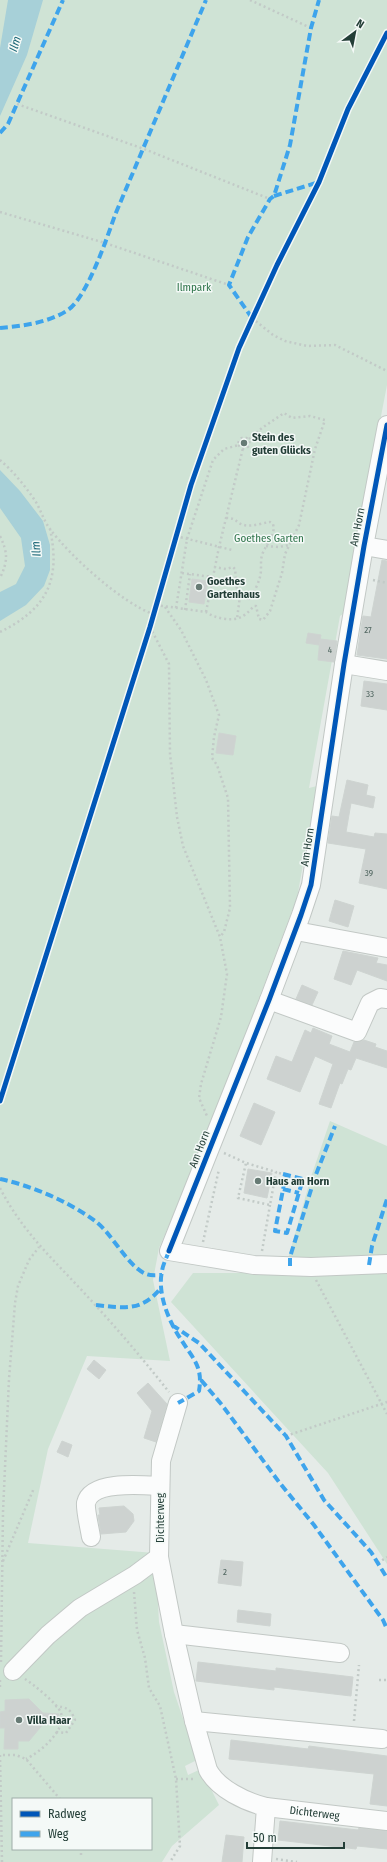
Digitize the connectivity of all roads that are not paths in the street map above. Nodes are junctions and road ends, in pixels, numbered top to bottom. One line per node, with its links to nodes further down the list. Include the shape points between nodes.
1 (387, 425): 2 (street, Am Horn)
2 (382, 478): 3 (street, Am Horn)
3 (364, 546): 4 (street); 5 (street, Am Horn)
4 (387, 550)
5 (344, 664): 6 (street); 7 (street, Am Horn, via 311,885)
6 (387, 671)
7 (296, 930): 8 (street); 10 (street, Am Horn)
8 (387, 948)
9 (387, 999): 10 (street, via 380,998 370,1003 357,1032)
10 (269, 1000): 11 (street, Am Horn, via 169,1250 242,1264 311,1267)
11 (387, 1264)
12 (178, 1403): 13 (street, Dichterweg, via 161,1461)
13 (160, 1486): 14 (street, via 130,1485 98,1489 90,1495 86,1503); 15 (street, Dichterweg)
14 (91, 1537)
15 (159, 1557): 16 (street, Dichterweg); 18 (street, via 135,1575 80,1608)
16 (174, 1634): 17 (street); 19 (street, Dichterweg)
17 (340, 1653)
18 (5, 1669)
19 (194, 1720): 20 (street); 21 (street, Dichterweg, via 211,1775 231,1792)
20 (382, 1739)
21 (266, 1807): 22 (street, Dichterweg); 23 (street)
22 (387, 1821)
23 (262, 1860)

